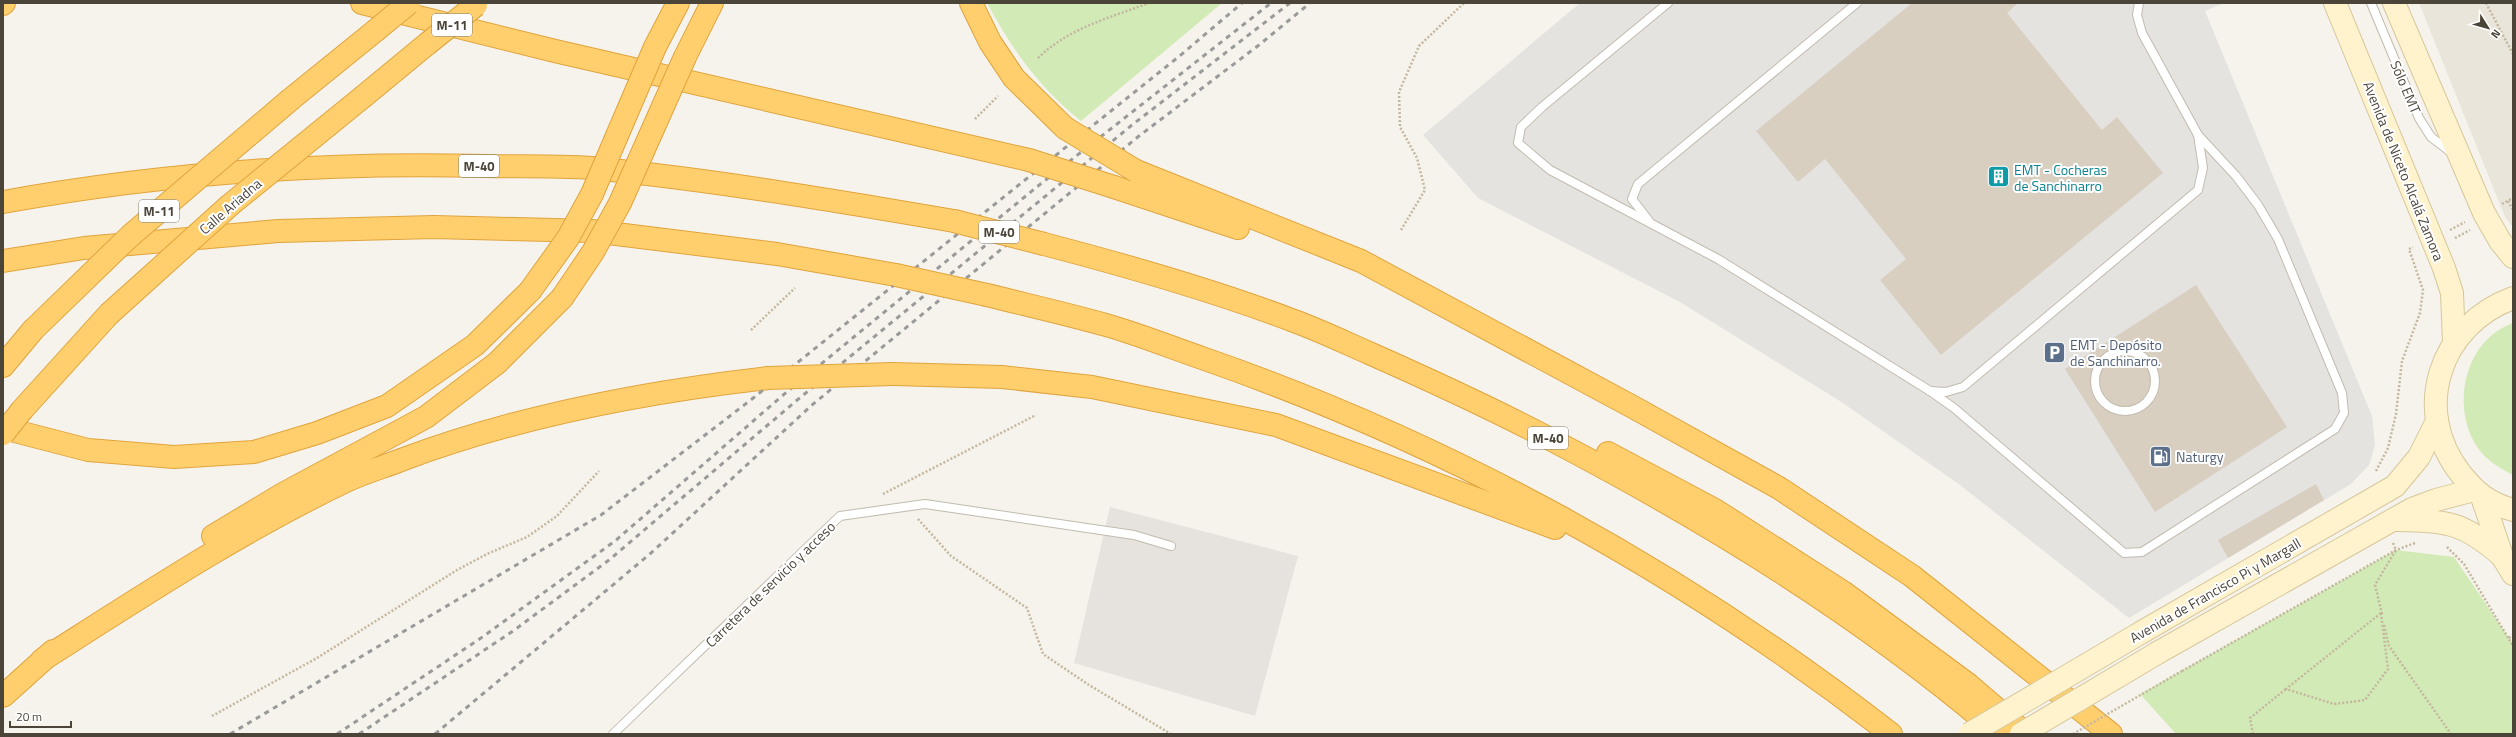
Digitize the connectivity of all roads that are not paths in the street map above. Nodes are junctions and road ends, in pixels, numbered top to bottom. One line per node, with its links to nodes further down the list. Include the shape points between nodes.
1 (362, 3): 20 (highway, bridge, via 555,51 1029,160 1228,224)
2 (409, 3): 22 (highway, M-11, bridge, via 130,236 33,330)
3 (678, 3): 27 (highway, bridge, via 655,47 592,194 568,238 530,291 476,345 387,406 317,433 254,452 174,457 88,450)
4 (712, 3): 35 (highway, bridge, via 620,203 593,252 562,298 498,363 426,417 283,494 147,575)
5 (972, 3): 20 (highway, bridge, via 990,42 1014,78 1065,128 1136,170 1361,261)
6 (1668, 3): 16 (lane, via 1536,112 1521,127 1518,143 1550,170)
7 (1857, 3): 16 (lane, via 1638,184 1632,199)
8 (2139, 3): 13 (lane, via 2137,15 2142,33)
9 (2335, 3): 21 (street, Avenida de Niceto Alcalá Zamora, via 2444,268 2452,293)
10 (2371, 3): 14 (lane, Sólo EMT, via 2419,118 2431,137)
11 (2394, 3): 14 (street)
12 (477, 4): 28 (highway, Calle Ariadna / M-11, bridge, via 230,205 109,314)
13 (2198, 135): 23 (lane, via 2203,168 2198,190 1963,387 1946,392); 23 (lane, via 2236,176 2258,205 2278,239 2342,393 2344,412 2335,429 2142,552 2124,553)
14 (2460, 157): 17 (street, via 2484,213 2500,241)
15 (3, 202): 24 (highway, M-40, bridge, via 74,189 261,169 427,164 600,169 786,193 954,220 1134,268 1294,321)
16 (1651, 223): 23 (lane, via 1718,259)
17 (2513, 257)
18 (3, 261): 33 (highway, bridge, via 84,248 278,231 434,227 592,231 777,254 896,275 1107,325 1263,380 1382,428 1505,488)
19 (2513, 298): 21 (street, via 2489,309 2470,324)
20 (1502, 338): 43 (highway, via 1779,488 1912,576)
21 (2454, 343): 26 (street, via 2438,381)
22 (3, 366)
23 (1930, 391)
24 (1472, 398): 40 (highway, M-40, via 1608,470 1716,532 1815,595 1855,621 1955,696); 42 (highway, via 1595,446 1715,510 1843,592 1969,685)
25 (2130, 411): 25 (lane, via 2147,401 2155,384 2154,374 2144,358 2136,353 2116,352 2100,364 2095,383 2097,393 2110,407)
26 (2437, 421): 29 (street, via 2443,444 2453,464); 39 (street, Avenida de Francisco Pi y Margall, bridge, via 2419,457 2395,486)
27 (3, 428)
28 (3, 434)
29 (2478, 494): 30 (street); 31 (street, Avenida de Francisco Pi y Margall, via 2436,500); 34 (street)
30 (2513, 510)
31 (2392, 520): 34 (street, via 2451,523 2474,533); 41 (street, Avenida de Francisco Pi y Margall, bridge)
32 (1171, 546): 37 (lane, Carretera de servicio y acceso, via 1134,535 924,504 840,516)
33 (1622, 553): 35 (highway, bridge, via 1276,425 1092,387 1002,377 893,374 768,378 711,384 571,410 455,440 347,480 202,557); 38 (highway, via 1700,598 1838,693)
34 (2508, 565)
35 (42, 660): 36 (highway)
36 (3, 696)
37 (613, 734)
38 (1891, 734)
39 (1968, 734)
40 (2000, 734)
41 (2021, 734)
42 (2026, 734)
43 (2111, 734)

